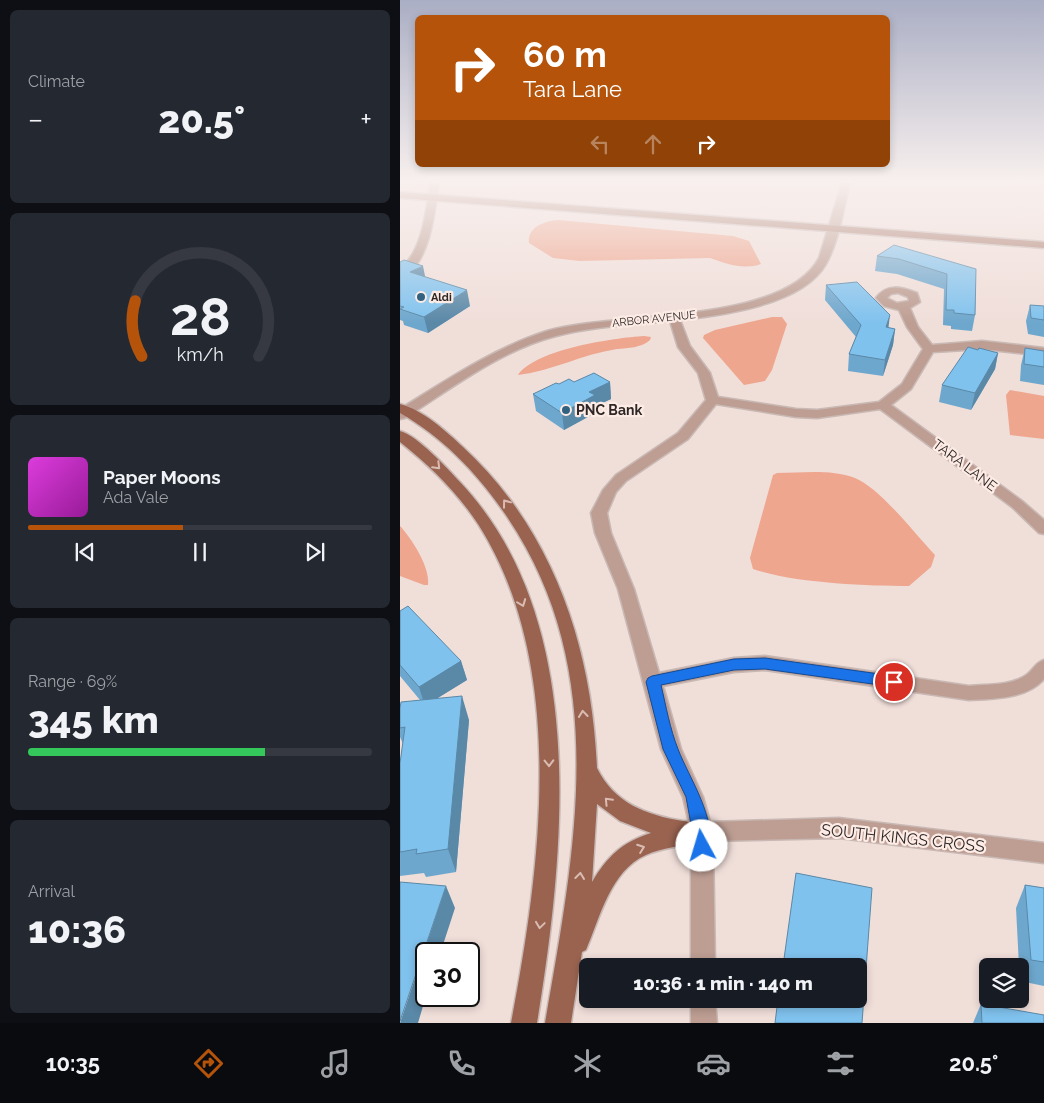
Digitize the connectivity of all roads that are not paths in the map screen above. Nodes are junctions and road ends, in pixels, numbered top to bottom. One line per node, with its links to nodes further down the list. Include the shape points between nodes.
1 (427, 228): 5 (street, via 425,239 407,270)
2 (830, 228): 3 (street)
3 (833, 228): 4 (street); 7 (street, ARBOR AVENUE, via 820,266 795,287 745,306)
4 (1044, 245)
5 (400, 274)
6 (903, 306): 8 (street)
7 (674, 317): 10 (street, via 684,348 704,373); 12 (street, ARBOR AVENUE, via 612,322 553,334 503,354)
8 (929, 349): 9 (street, via 982,345); 11 (street, via 907,386)
9 (1044, 352)
10 (713, 400): 11 (street, via 817,414); 16 (street, via 683,436 622,478 610,490 599,512 626,589)
11 (883, 405): 14 (street, TARA LANE, via 1017,504)
12 (402, 411): 17 (main road, one-way to 12, via 584,712 567,626 554,588 533,544 489,481 464,456)
13 (400, 435): 23 (main road, one-way to 23, via 449,479 486,526 506,563 524,610 542,682 549,746 547,858)
14 (1044, 529)
15 (1044, 667): 16 (street, via 1030,683 987,693 765,663 734,665)
16 (652, 682): 18 (street, via 670,749 693,797)
17 (587, 767): 18 (main road, one-way to 17, via 659,828 623,814 592,783); 21 (main road, one-way to 17, via 586,832)
18 (702, 832): 19 (street, SOUTH KINGS CROSS, via 839,828); 20 (street); 21 (main road, one-way to 18, via 587,916 617,864 636,848)
19 (1044, 853)
20 (703, 958)
21 (566, 976): 24 (main road)
22 (703, 1008): 25 (street)
23 (524, 1023)
24 (558, 1023)
25 (704, 1023)

